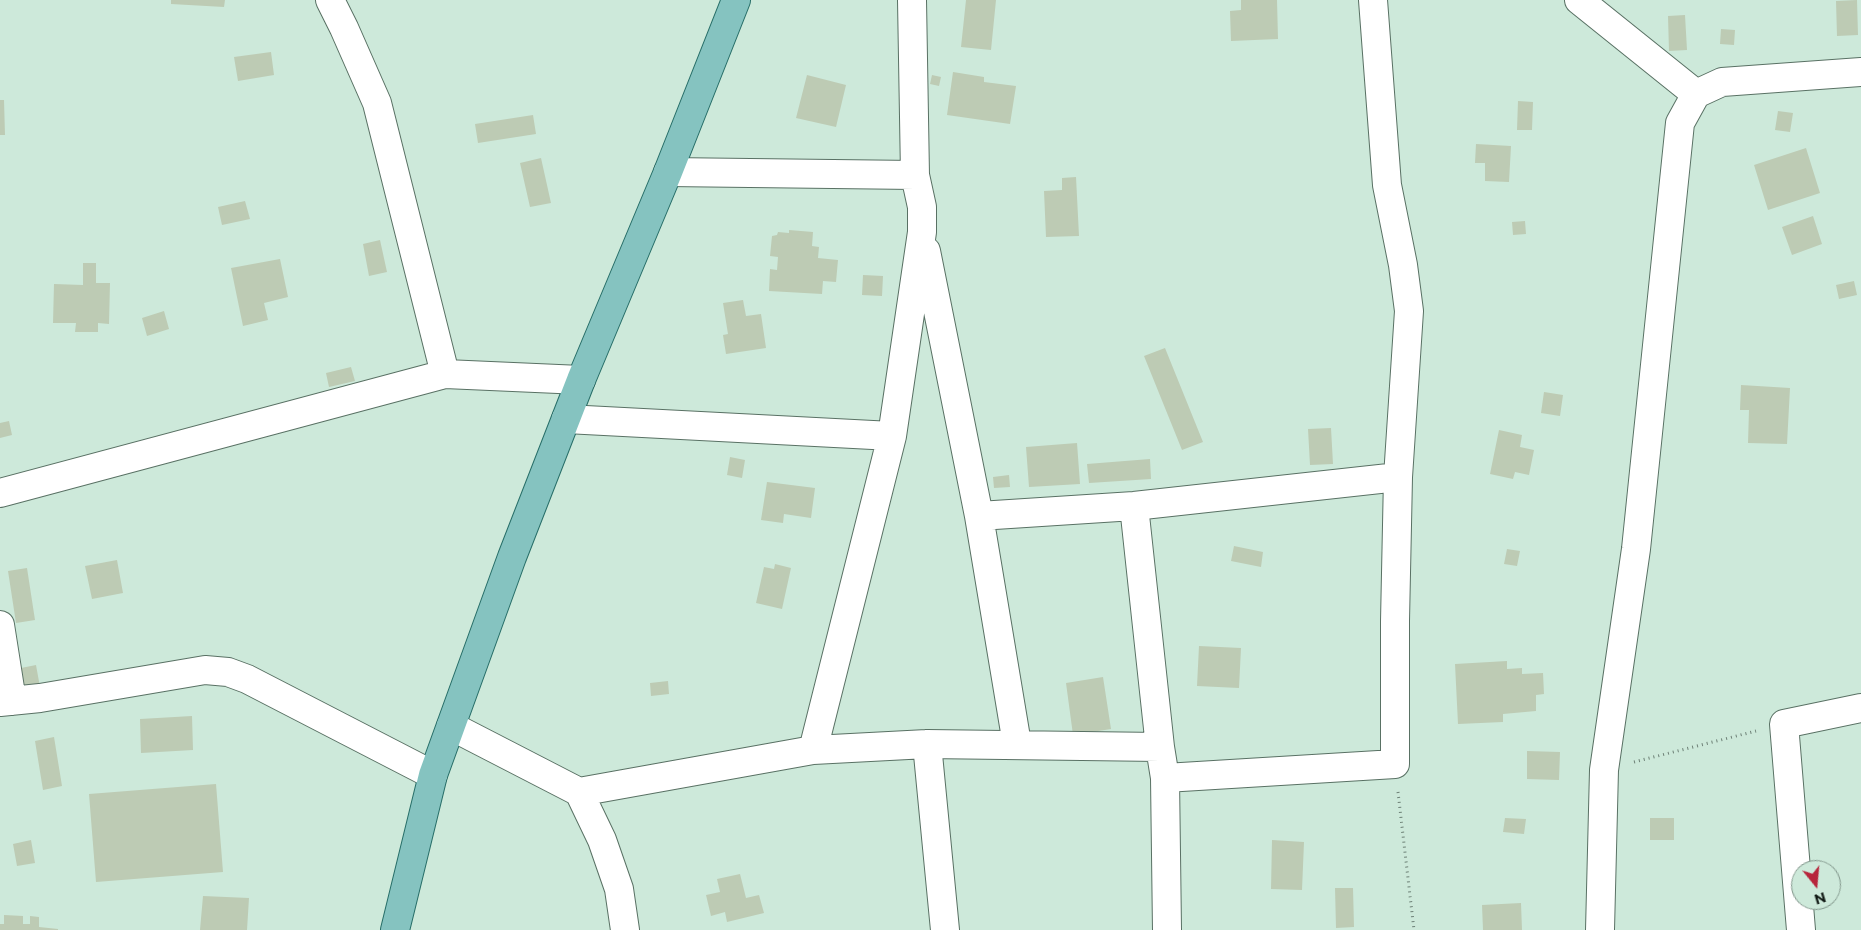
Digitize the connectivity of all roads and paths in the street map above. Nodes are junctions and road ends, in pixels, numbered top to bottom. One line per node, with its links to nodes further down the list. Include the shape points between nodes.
1 (330, 0): 11 (street, via 377,102)
2 (736, 0): 8 (main road)
3 (912, 0): 9 (street)
4 (1373, 0): 15 (street, via 1388,184 1409,311)
5 (1579, 0): 7 (street)
6 (1861, 72): 7 (street, via 1722,82)
7 (1696, 94): 29 (street, via 1680,123 1636,549)
8 (668, 172): 9 (street); 12 (main road)
9 (915, 174): 10 (street, via 922,208)
10 (922, 232): 14 (street); 18 (street)
11 (445, 374): 12 (street); 16 (street)
12 (581, 380): 13 (main road)
13 (566, 420): 14 (street); 23 (main road)
14 (892, 436): 27 (street)
15 (1398, 477): 17 (street); 28 (street)
16 (0, 493)
17 (1134, 506): 18 (street); 26 (street)
18 (979, 516): 25 (street)
19 (0, 625): 20 (street)
20 (6, 702): 30 (street, via 205,670 228,672)
21 (1861, 708): 22 (street)
22 (1784, 724): 29 (path); 39 (street)
23 (451, 726): 30 (main road); 32 (street)
24 (926, 744): 25 (street); 27 (street); 35 (street)
25 (1017, 744): 26 (street)
26 (1160, 746): 31 (street)
27 (813, 750): 32 (street)
28 (1395, 764): 31 (street); 37 (path)
29 (1604, 770): 38 (street)
30 (433, 775): 33 (main road)
31 (1165, 778): 36 (street)
32 (579, 792): 34 (street, via 602,840 619,889)
33 (395, 930)
34 (624, 930)
35 (945, 930)
36 (1167, 930)
37 (1414, 930)
38 (1600, 930)
39 (1801, 930)

